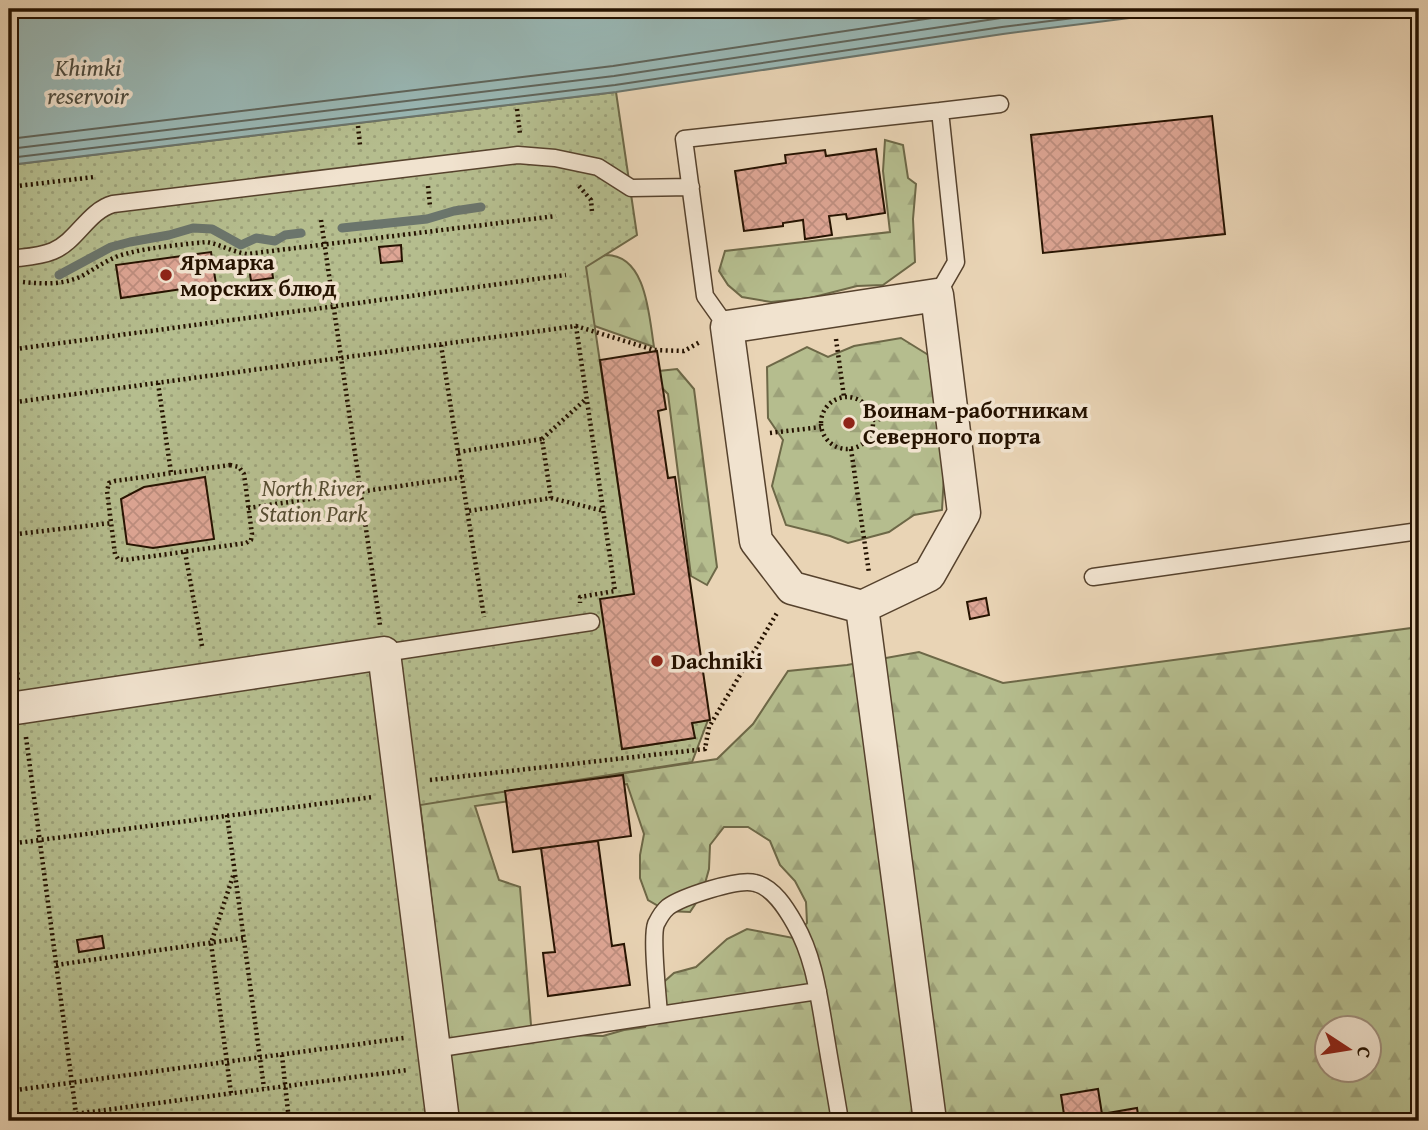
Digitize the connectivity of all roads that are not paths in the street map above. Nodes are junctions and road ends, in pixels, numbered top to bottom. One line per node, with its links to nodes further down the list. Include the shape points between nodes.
1 (1000, 104): 2 (lane)
2 (940, 111): 3 (lane, via 684,139); 5 (lane, via 956,262)
3 (691, 187): 4 (lane, via 631,188 598,167 518,155 113,204 53,251); 6 (lane, via 705,296)
4 (9, 259)
5 (937, 295): 6 (street); 9 (street, via 964,513 929,575)
6 (727, 327): 9 (street, via 756,541 792,588)
7 (1419, 531): 8 (lane)
8 (1093, 577)
9 (867, 605): 18 (street)
10 (587, 623): 11 (lane)
11 (384, 653): 12 (street); 15 (street, via 391,790)
12 (15, 708)
13 (818, 991): 14 (lane); 14 (lane, via 795,924 774,894 744,881 679,901 662,912 654,930); 17 (lane)
14 (659, 1015): 15 (lane)
15 (420, 1052): 16 (street)
16 (443, 1121)
17 (841, 1121)
18 (930, 1121)

